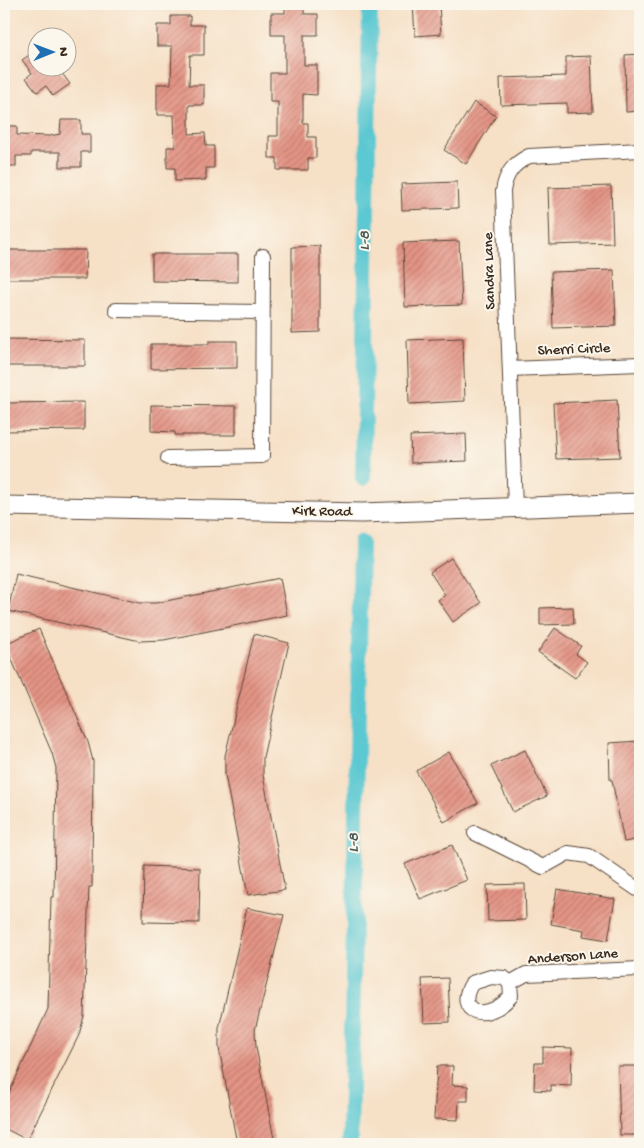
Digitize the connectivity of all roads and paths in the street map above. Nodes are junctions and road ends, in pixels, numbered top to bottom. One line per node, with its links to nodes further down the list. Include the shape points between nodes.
1 (640, 150): 6 (street, Sandra Lane, via 540,153 524,158 510,169 503,191)
2 (263, 256): 4 (street)
3 (116, 310): 4 (street)
4 (262, 312): 7 (street, via 262,456)
5 (640, 364): 6 (street, Sherri Circle)
6 (510, 369): 10 (street, Sandra Lane)
7 (168, 458)
8 (640, 503): 10 (street, Kirk Road)
9 (4, 506): 10 (street, Kirk Road, via 362,513)
10 (515, 507)
11 (475, 833): 12 (street, via 543,867 568,853 589,856)
12 (640, 891)
13 (640, 969): 14 (street, Anderson Lane, via 526,974)
14 (510, 983)

